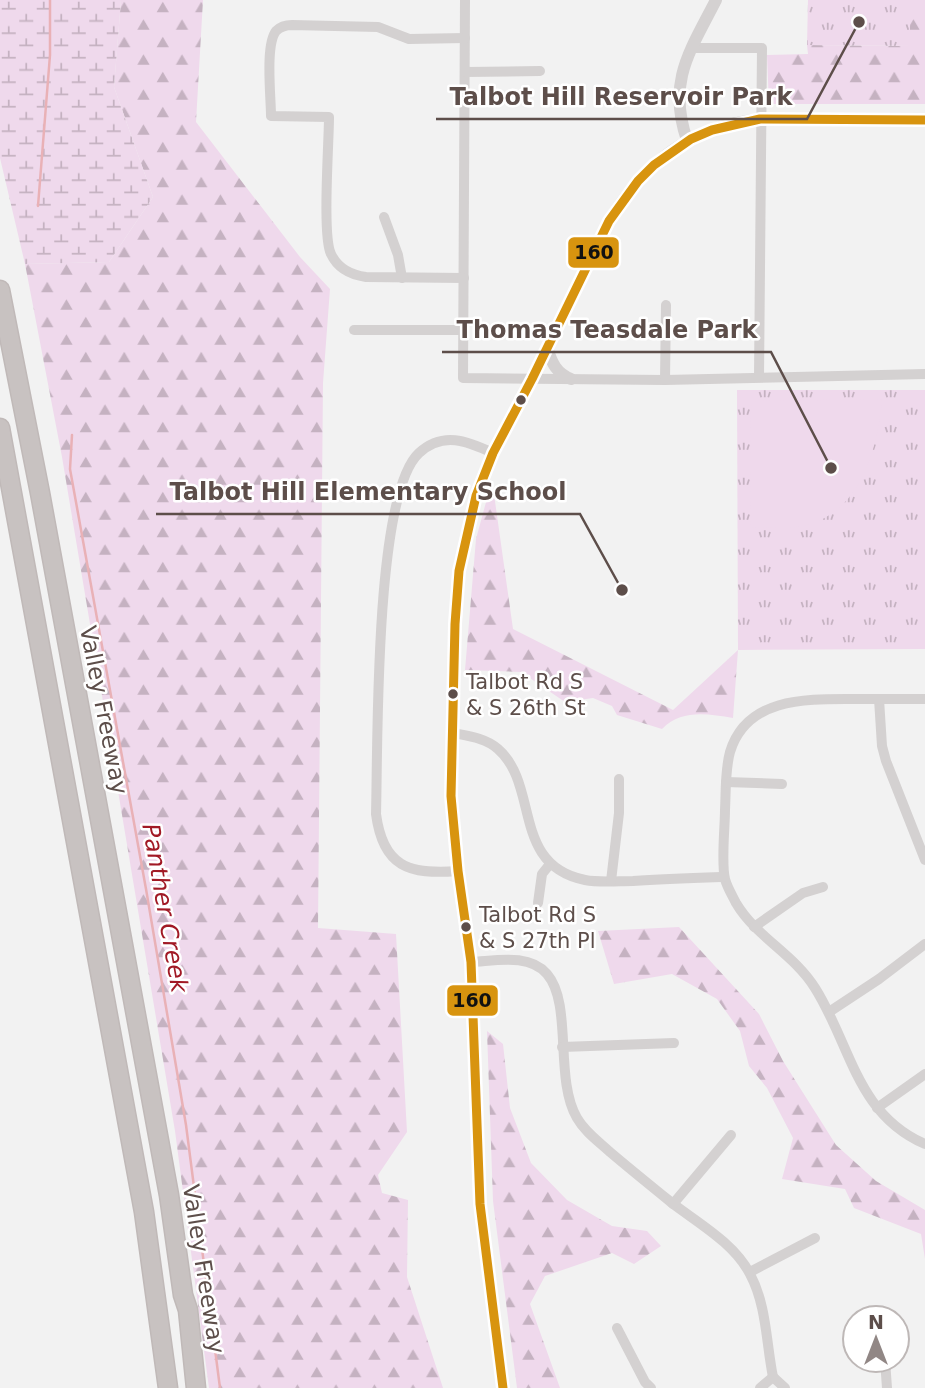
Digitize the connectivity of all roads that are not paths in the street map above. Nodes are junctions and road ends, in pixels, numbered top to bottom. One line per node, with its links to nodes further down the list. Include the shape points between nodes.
1 (466, 0): 3 (street)
2 (716, 0): 4 (street)
3 (465, 38): 6 (street); 11 (street, via 409,39 378,27 292,24 275,32 270,46 271,116 329,117 327,244 331,255 355,275)
4 (692, 48): 7 (street, via 762,48); 9 (street, via 678,89)
5 (540, 71): 6 (street)
6 (465, 72): 12 (street)
7 (760, 119): 8 (street); 9 (street, via 716,128); 19 (street)
8 (925, 120)
9 (687, 140): 17 (street, via 655,163 622,199)
10 (384, 217): 11 (street)
11 (402, 278): 12 (street)
12 (464, 278): 16 (street)
13 (0, 290): 51 (highway, Valley Freeway, via 169,1195)
14 (666, 305): 22 (street)
15 (354, 330): 16 (street)
16 (463, 330): 20 (street, via 463,378)
17 (547, 348): 20 (street); 21 (street, via 552,364)
18 (925, 374): 19 (street)
19 (759, 377): 22 (street)
20 (532, 379): 21 (street); 24 (street)
21 (571, 379): 22 (street)
22 (665, 380)
23 (0, 428): 54 (highway, via 142,1201)
24 (493, 453): 27 (street, via 476,496 459,571); 33 (street, via 455,438 417,455 399,496 386,556 378,829 390,856 401,866 417,872)
25 (879, 699): 26 (street); 29 (street, via 805,699 777,705 750,719 730,752); 31 (street, via 886,761)
26 (925, 699)
27 (453, 733): 32 (street, via 485,740 509,761 522,790 528,825); 33 (street, via 451,796)
28 (620, 779): 35 (street)
29 (726, 782): 30 (street); 34 (street)
30 (782, 784)
31 (925, 860)
32 (551, 863): 35 (street, via 585,880); 37 (street, via 542,874)
33 (458, 871): 40 (street)
34 (724, 877): 35 (street); 38 (street)
35 (611, 881)
36 (823, 887): 38 (street, via 803,893)
37 (538, 903)
38 (754, 927): 41 (street, via 814,985)
39 (925, 944): 41 (street)
40 (471, 962): 43 (street, via 513,960 540,967 559,997); 57 (street, via 480,1204)
41 (829, 1012): 45 (street, via 864,1091)
42 (674, 1043): 43 (street)
43 (562, 1048): 48 (street, via 575,1116 586,1131)
44 (925, 1074): 45 (street)
45 (877, 1108): 47 (street, via 894,1126)
46 (731, 1135): 48 (street)
47 (925, 1144)
48 (673, 1204): 50 (street, via 730,1249)
49 (815, 1238): 50 (street)
50 (750, 1272): 53 (street, via 764,1312)
51 (183, 1295): 55 (highway); 56 (highway, Valley Freeway)
52 (617, 1328): 58 (street)
53 (773, 1377): 59 (street); 60 (street)
54 (168, 1388)
55 (189, 1388)
56 (196, 1388)
57 (503, 1388)
58 (651, 1388)
59 (760, 1388)
60 (785, 1388)

